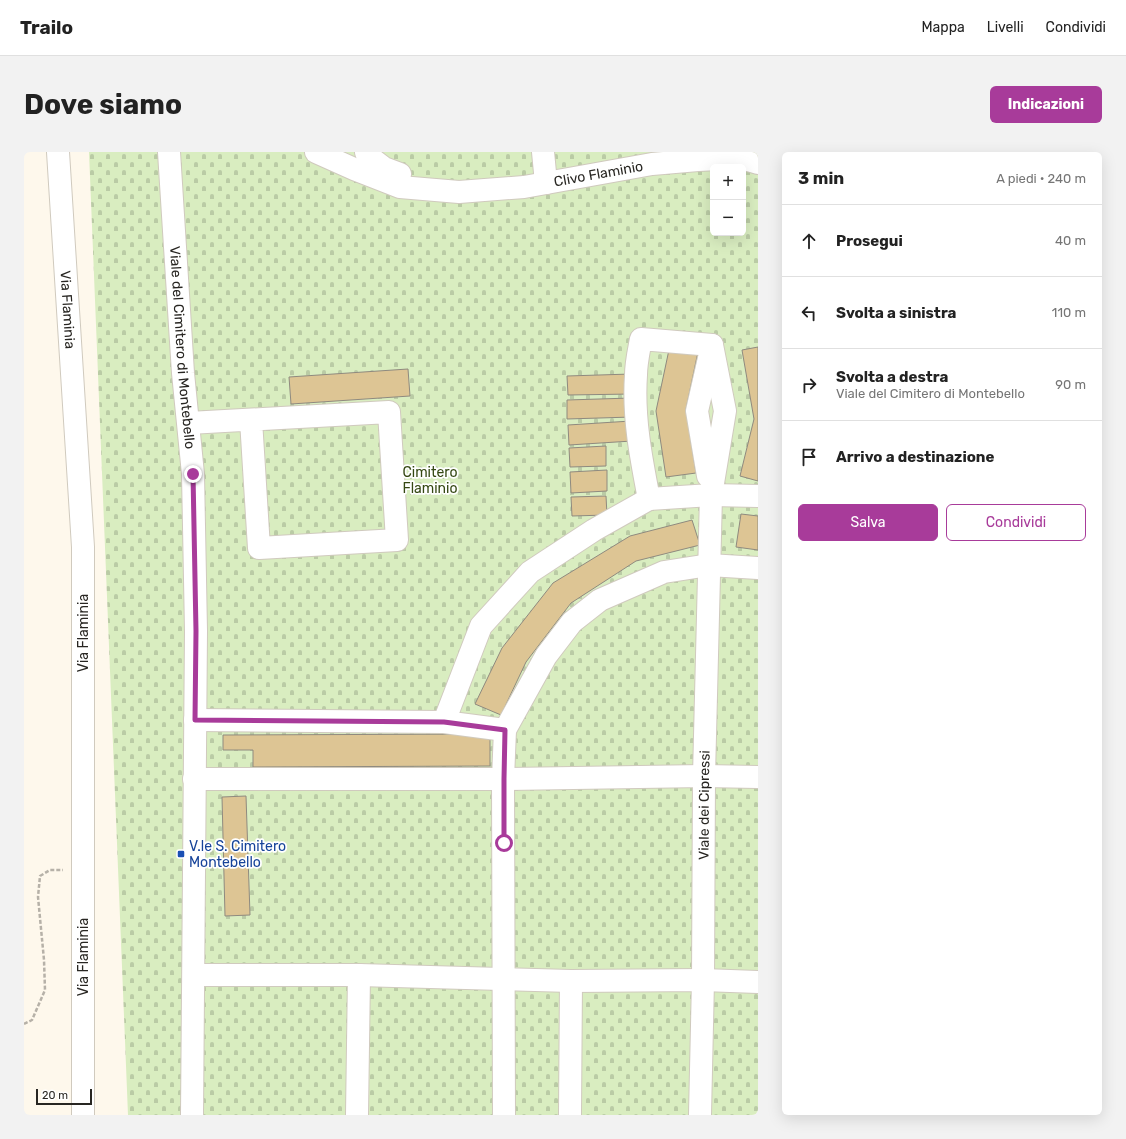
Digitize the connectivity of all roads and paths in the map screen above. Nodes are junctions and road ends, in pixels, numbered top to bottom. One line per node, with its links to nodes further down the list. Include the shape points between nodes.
1 (58, 152): 32 (street, Via Flaminia, via 83,547)
2 (168, 152): 11 (street, Viale del Cimitero di Montebello, via 183,372)
3 (316, 152): 9 (street, Clivo Flaminio, via 400,187)
4 (366, 152): 9 (street, via 384,168)
5 (544, 152): 8 (street)
6 (698, 156): 7 (street, Clivo Flaminio, via 741,158); 8 (street, Clivo Flaminio)
7 (758, 163)
8 (546, 183): 9 (street, Clivo Flaminio, via 459,192)
9 (438, 190)
10 (251, 420): 10 (street, via 259,548 397,540 389,412); 11 (street)
11 (189, 423): 17 (street, Viale del Cimitero di Montebello, via 193,474)
12 (711, 495): 13 (street); 14 (street); 14 (street, Viale dei Cipressi, via 697,411 712,345 641,338 635,410); 15 (street, Viale dei Cipressi)
13 (758, 496)
14 (649, 499): 18 (street, via 594,530 530,572 480,626)
15 (709, 565): 16 (street); 19 (street, via 664,572 600,600 572,622 546,656); 20 (street, Viale dei Cipressi)
16 (758, 568)
17 (195, 720): 18 (street); 22 (street, Viale del Cimitero di Montebello)
18 (444, 722): 19 (street)
19 (505, 730): 23 (street)
20 (704, 776): 21 (street); 23 (street); 28 (street, Viale dei Cipressi)
21 (758, 777)
22 (194, 778): 23 (street); 25 (street, Viale del Cimitero di Montebello)
23 (504, 779): 27 (street)
24 (50, 870): 31 (path, via 40,876 38,896 45,990 32,1020)
25 (194, 975): 26 (street); 33 (street, Viale del Cimitero di Montebello)
26 (359, 975): 27 (street); 34 (street)
27 (504, 979): 29 (street); 35 (street)
28 (703, 980): 29 (street); 30 (street); 37 (street, Viale dei Cipressi)
29 (571, 981): 36 (street)
30 (758, 982)
31 (24, 1024)
32 (83, 1115)
33 (192, 1115)
34 (357, 1115)
35 (504, 1115)
36 (570, 1115)
37 (700, 1115)

